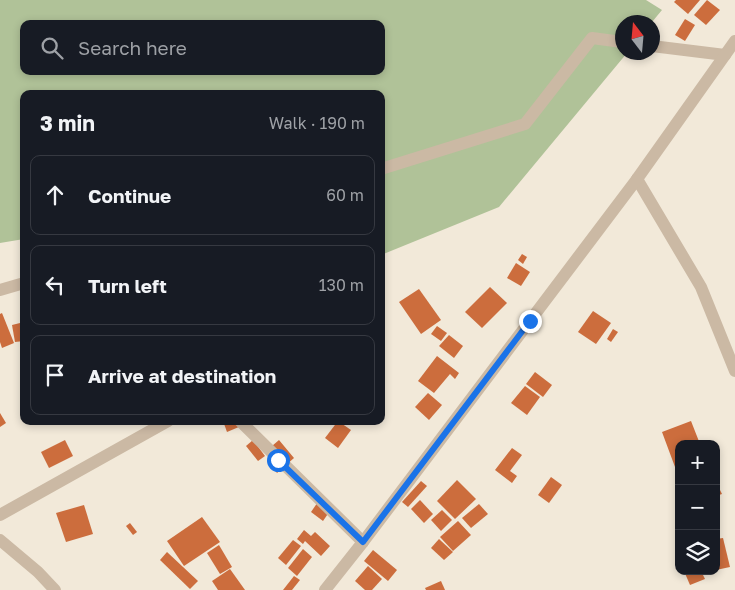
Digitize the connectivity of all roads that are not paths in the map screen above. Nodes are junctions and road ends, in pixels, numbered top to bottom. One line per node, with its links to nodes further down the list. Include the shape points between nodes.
1 (615, 41): 5 (street, via 592,38 525,124)
2 (735, 42): 4 (street)
3 (660, 47): 4 (street)
4 (726, 55): 6 (street)
5 (385, 168)
6 (637, 179): 9 (street, via 700,287); 14 (street)
7 (20, 284): 8 (street)
8 (0, 290)
9 (735, 371)
10 (161, 425): 12 (street)
11 (244, 425): 14 (street)
12 (0, 515)
13 (0, 540): 15 (street)
14 (363, 542): 16 (street)
15 (55, 590)
16 (325, 590)

